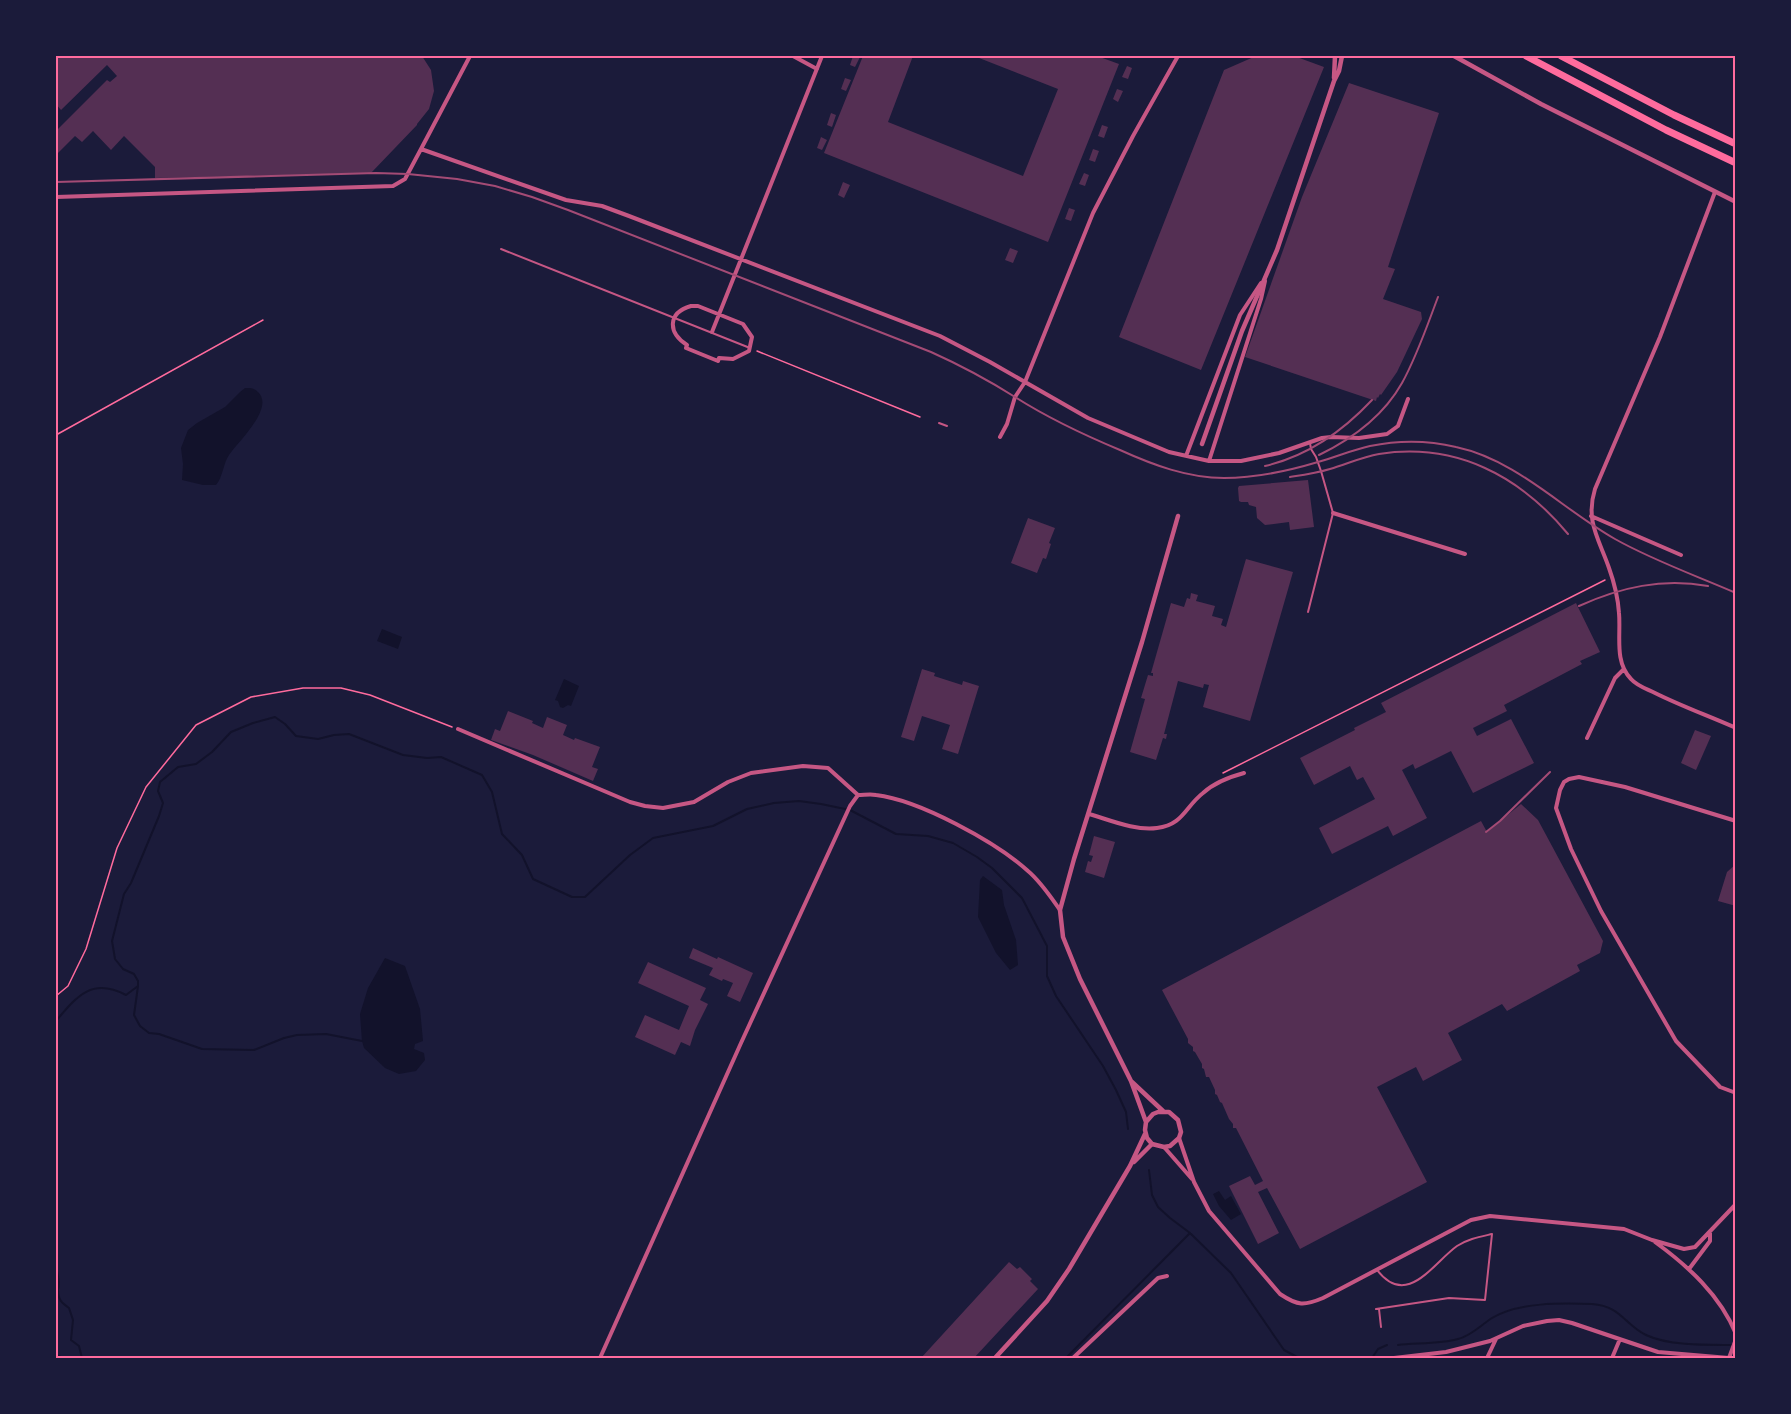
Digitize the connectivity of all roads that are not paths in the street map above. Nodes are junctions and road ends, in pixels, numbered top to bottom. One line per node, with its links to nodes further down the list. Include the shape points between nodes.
1 (470, 56): 13 (street)
2 (793, 56): 10 (street)
3 (822, 56): 10 (street)
4 (1178, 56): 25 (street, via 1093,213)
5 (1335, 56): 11 (street)
6 (1342, 56): 11 (street)
7 (1454, 56): 15 (street)
8 (1526, 56): 14 (highway)
9 (1561, 56): 12 (highway)
10 (817, 69): 19 (street)
11 (1334, 81): 20 (street)
12 (1736, 144)
13 (421, 148): 16 (street, via 405,179 393,186); 19 (street, via 566,200 602,206)
14 (1736, 163)
15 (1715, 192): 17 (street); 35 (street, via 1660,337 1595,489)
16 (56, 196)
17 (1736, 202)
18 (501, 249): 22 (lane)
19 (741, 259): 21 (street); 25 (street, via 940,336)
20 (1266, 278): 31 (street, via 1242,331); 32 (street, via 1240,315); 33 (street)
21 (720, 314): 22 (street, via 691,306 680,310); 23 (street); 24 (street, via 749,331)
22 (674, 318): 23 (lane); 24 (street, via 673,328 686,348 718,361 733,359)
23 (712, 332): 24 (lane)
24 (750, 348)
25 (1025, 382): 29 (street); 32 (street, via 1088,418 1146,444)
26 (1408, 399): 30 (street, via 1398,426 1387,434)
27 (939, 423): 28 (lane)
28 (947, 426)
29 (1000, 437)
30 (1310, 442): 33 (street, via 1262,458); 34 (lane)
31 (1202, 444)
32 (1186, 456): 33 (street)
33 (1209, 461)
34 (1333, 513): 37 (street); 39 (lane)
35 (1591, 515): 38 (street); 40 (street, via 1616,591)
36 (1178, 516): 46 (street)
37 (1465, 554)
38 (1681, 555)
39 (1308, 612)
40 (1624, 669): 41 (street, via 1640,686); 43 (street, via 1615,678)
41 (1736, 728)
42 (458, 729): 45 (street, via 645,806 663,808 694,802 751,773 802,766 828,768)
43 (1587, 738)
44 (1244, 773): 46 (street, via 1213,785 1171,825 1142,828)
45 (858, 795): 48 (street, via 876,795 930,811 987,842 1027,870); 71 (street, via 741,1043)
46 (1089, 814): 48 (street)
47 (1736, 821): 50 (street, via 1579,777 1565,781 1556,808 1601,911 1676,1041 1720,1087)
48 (1060, 910): 49 (street, via 1063,938 1080,979)
49 (1131, 1081): 51 (street); 52 (street)
50 (1736, 1093)
51 (1163, 1111): 52 (street); 54 (street, via 1178,1120)
52 (1146, 1122): 53 (street)
53 (1145, 1134): 55 (street); 57 (street)
54 (1179, 1138): 56 (street); 58 (street)
55 (1152, 1144): 56 (street); 57 (street)
56 (1164, 1147): 58 (street)
57 (1130, 1166): 72 (street, via 1047,1301)
58 (1194, 1182): 63 (street, via 1217,1222 1280,1294 1293,1303 1310,1304)
59 (1736, 1204): 60 (street)
60 (1710, 1232): 61 (street, via 1695,1247 1684,1249); 62 (street, via 1710,1241)
61 (1652, 1240): 62 (street); 63 (street, via 1624,1229 1490,1216 1471,1220)
62 (1689, 1269): 66 (street, via 1730,1320)
63 (1377, 1270): 65 (lane, via 1392,1283 1406,1285 1421,1279 1467,1240 1492,1234 1485,1300 1449,1298 1378,1309)
64 (1167, 1276): 73 (street, via 1158,1278)
65 (1381, 1327)
66 (1736, 1334)
67 (1496, 1338): 68 (street, via 1523,1326 1559,1320); 74 (street, via 1446,1352); 75 (street)
68 (1620, 1339): 70 (street, via 1662,1353); 76 (street)
69 (1735, 1339): 70 (street)
70 (1729, 1358)
71 (600, 1359)
72 (994, 1359)
73 (1073, 1359)
74 (1394, 1359)
75 (1487, 1359)
76 (1612, 1359)

